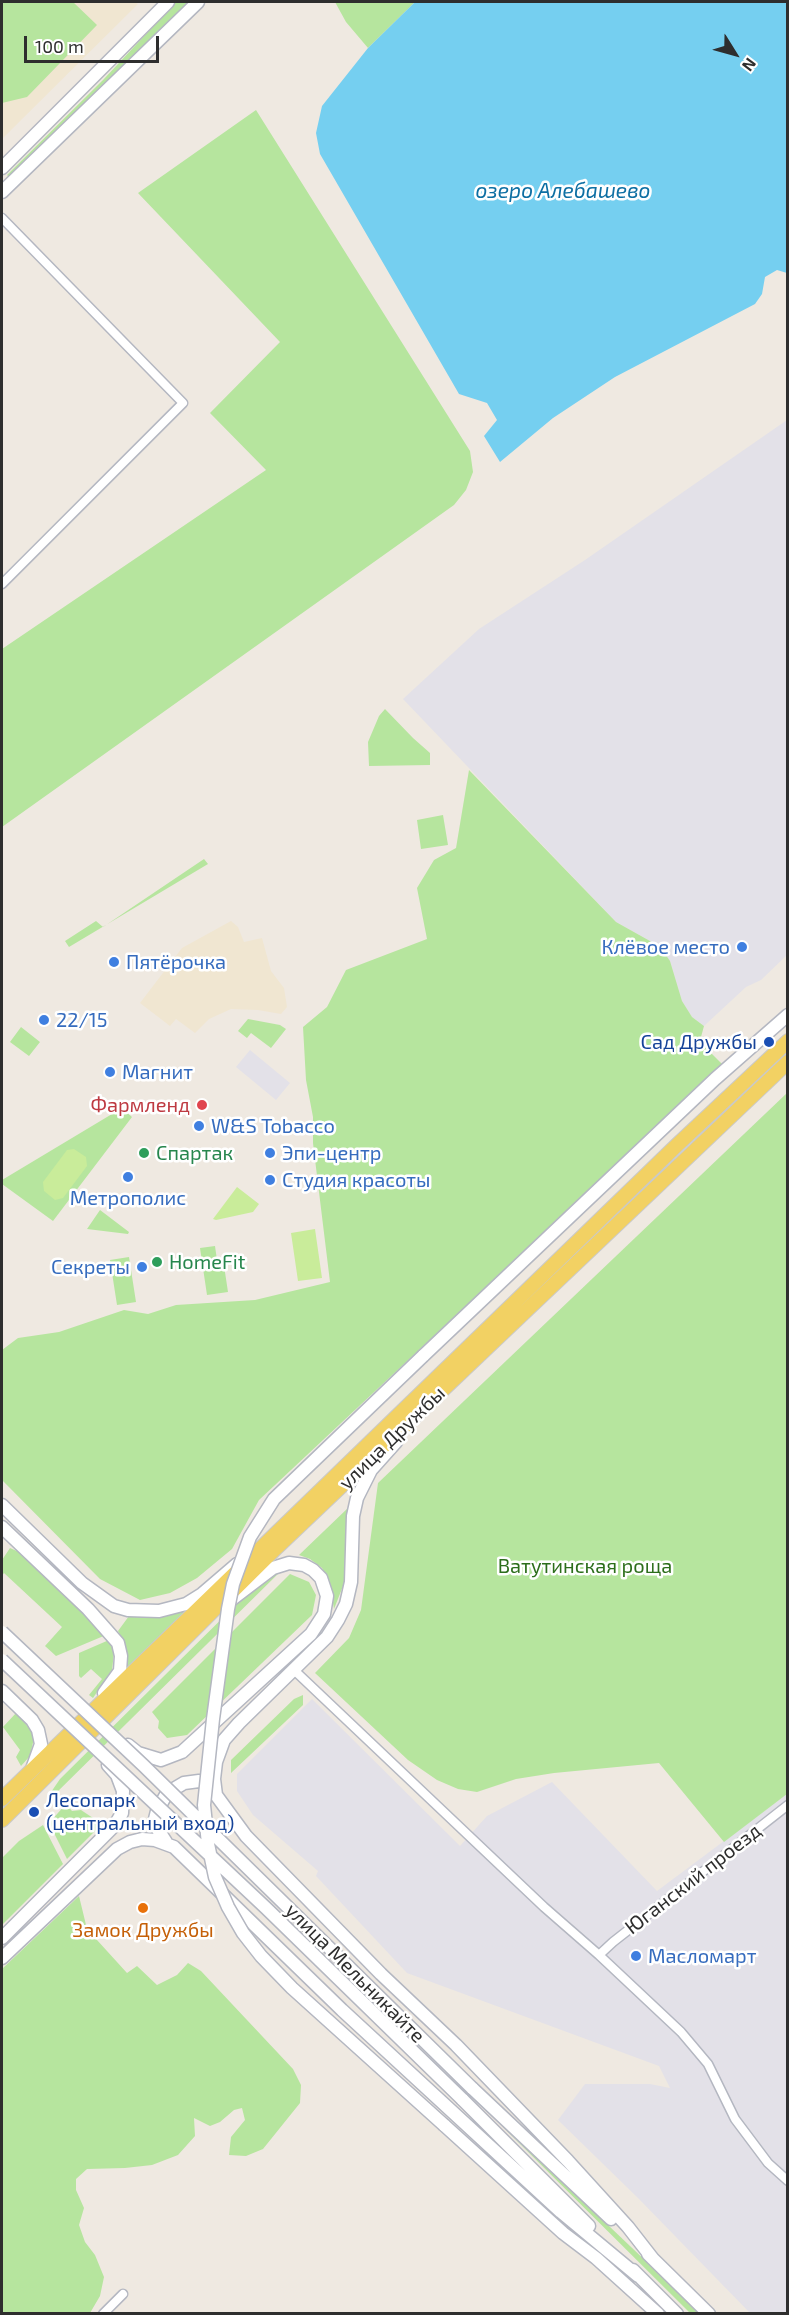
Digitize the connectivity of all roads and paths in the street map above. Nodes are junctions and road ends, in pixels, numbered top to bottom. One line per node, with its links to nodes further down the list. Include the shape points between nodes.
1 (166, 2): 3 (main road)
2 (198, 2): 4 (main road)
3 (2, 168)
4 (2, 192)
5 (2, 218): 6 (street, via 183,403)
6 (2, 584)
7 (788, 1015): 36 (main road, bridge, via 715,1079 274,1499 250,1537 233,1584 204,1805 215,1878 243,1933 261,1956 563,2233)
8 (788, 1041): 13 (main road, улица Дружбы)
9 (788, 1062): 10 (main road, улица Дружбы)
10 (423, 1408): 14 (main road, улица Дружбы); 17 (main road, via 363,1484 353,1516 351,1582 346,1604 327,1637)
11 (2, 1505): 13 (main road, via 88,1588 114,1606 129,1610 159,1611 186,1604)
12 (2, 1527): 19 (main road, via 118,1643 122,1656 120,1671)
13 (266, 1544): 19 (main road, улица Дружбы)
14 (204, 1621): 20 (main road, bridge, via 280,1564 297,1563 313,1570 325,1586 327,1605 311,1634 193,1743 161,1760 138,1753); 26 (main road, улица Дружбы)
15 (2, 1632): 20 (main road, улица Мельникайте, bridge)
16 (2, 1659): 21 (main road, улица Мельникайте, bridge)
17 (294, 1670): 23 (main road, via 224,1740 216,1762); 29 (street, via 535,1899)
18 (2, 1690): 22 (main road, via 38,1730 41,1744)
19 (85, 1720): 22 (main road, улица Дружбы)
20 (110, 1733): 32 (main road, улица Мельникайте, bridge, via 472,2088)
21 (96, 1748): 28 (main road, bridge, via 117,1775 123,1791 122,1813 115,1825); 33 (main road, улица Мельникайте, bridge, via 266,1908)
22 (32, 1770): 24 (main road, улица Дружбы)
23 (216, 1796): 27 (main road, via 199,1781 184,1783 167,1793 155,1819); 32 (main road, via 246,1836 568,2161)
24 (2, 1799)
25 (788, 1805): 29 (street, Юганский проезд)
26 (2, 1820)
27 (166, 1842): 30 (main road, via 142,1839 117,1849); 33 (main road, via 184,1854 342,2010 561,2212)
28 (2, 1938)
29 (600, 1955): 31 (street, via 681,2032 708,2064 735,2119 768,2163)
30 (2, 1958)
31 (788, 2181)
32 (653, 2259): 38 (main road, улица Мельникайте)
33 (638, 2276): 37 (main road, улица Мельникайте)
34 (123, 2294): 35 (street)
35 (103, 2313)
36 (657, 2313)
37 (677, 2313)
38 (709, 2313)

